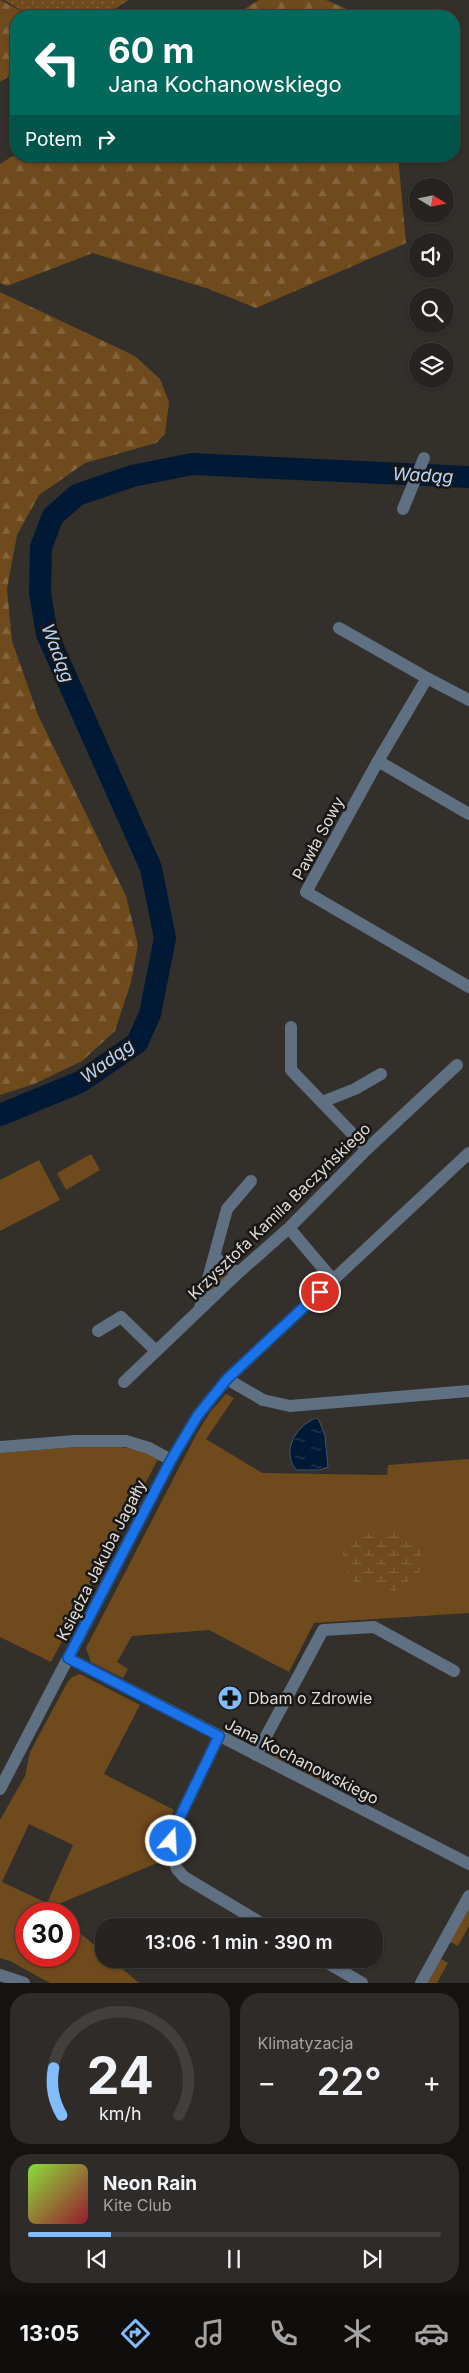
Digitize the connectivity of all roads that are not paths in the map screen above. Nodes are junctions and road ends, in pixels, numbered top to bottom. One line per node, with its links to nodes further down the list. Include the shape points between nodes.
1 (424, 458): 2 (street)
2 (403, 509)
3 (339, 628): 4 (street)
4 (427, 678): 5 (street); 6 (street, Pawła Sowy)
5 (469, 700)
6 (378, 761): 7 (street); 8 (street, Pawła Sowy, via 306,892)
7 (469, 814)
8 (469, 987)
9 (290, 1027): 12 (street, via 291,1070)
10 (457, 1065): 13 (street, Krzysztofa Kamila Baczyńskiego)
11 (381, 1074): 12 (street)
12 (322, 1102): 13 (street)
13 (367, 1149): 16 (street, Krzysztofa Kamila Baczyńskiego)
14 (469, 1153): 19 (street, Księdza Jakuba Jagałły)
15 (251, 1181): 17 (street, via 227,1209)
16 (289, 1228): 18 (street, Krzysztofa Kamila Baczyńskiego); 19 (street)
17 (214, 1257): 18 (street); 20 (street)
18 (238, 1273): 20 (street, Krzysztofa Kamila Baczyńskiego)
19 (333, 1280): 23 (street, Księdza Jakuba Jagałły)
20 (200, 1308): 22 (street, Krzysztofa Kamila Baczyńskiego)
21 (98, 1332): 22 (street, via 120,1317)
22 (156, 1351): 24 (street, Krzysztofa Kamila Baczyńskiego)
23 (227, 1379): 25 (street, via 263,1400 290,1406); 27 (street, Księdza Jakuba Jagałły, via 198,1415)
24 (124, 1382)
25 (469, 1391)
26 (0, 1447): 27 (street, via 126,1441)
27 (171, 1460): 28 (street, Księdza Jakuba Jagałły)
28 (68, 1658): 30 (street, Jana Kochanowskiego); 32 (street, Księdza Jakuba Jagałły)
29 (454, 1671): 31 (street, via 374,1627 323,1630)
30 (219, 1736): 31 (street, Jana Kochanowskiego); 35 (street, via 177,1823 171,1841 172,1857 184,1877)
31 (256, 1755): 33 (street, Jana Kochanowskiego)
32 (0, 1789)
33 (469, 1864)
34 (469, 1896): 40 (street)
35 (253, 1918)
36 (336, 1968): 39 (street)
37 (0, 1975): 38 (street)
38 (24, 1983)
39 (362, 1983)
40 (422, 1983)

